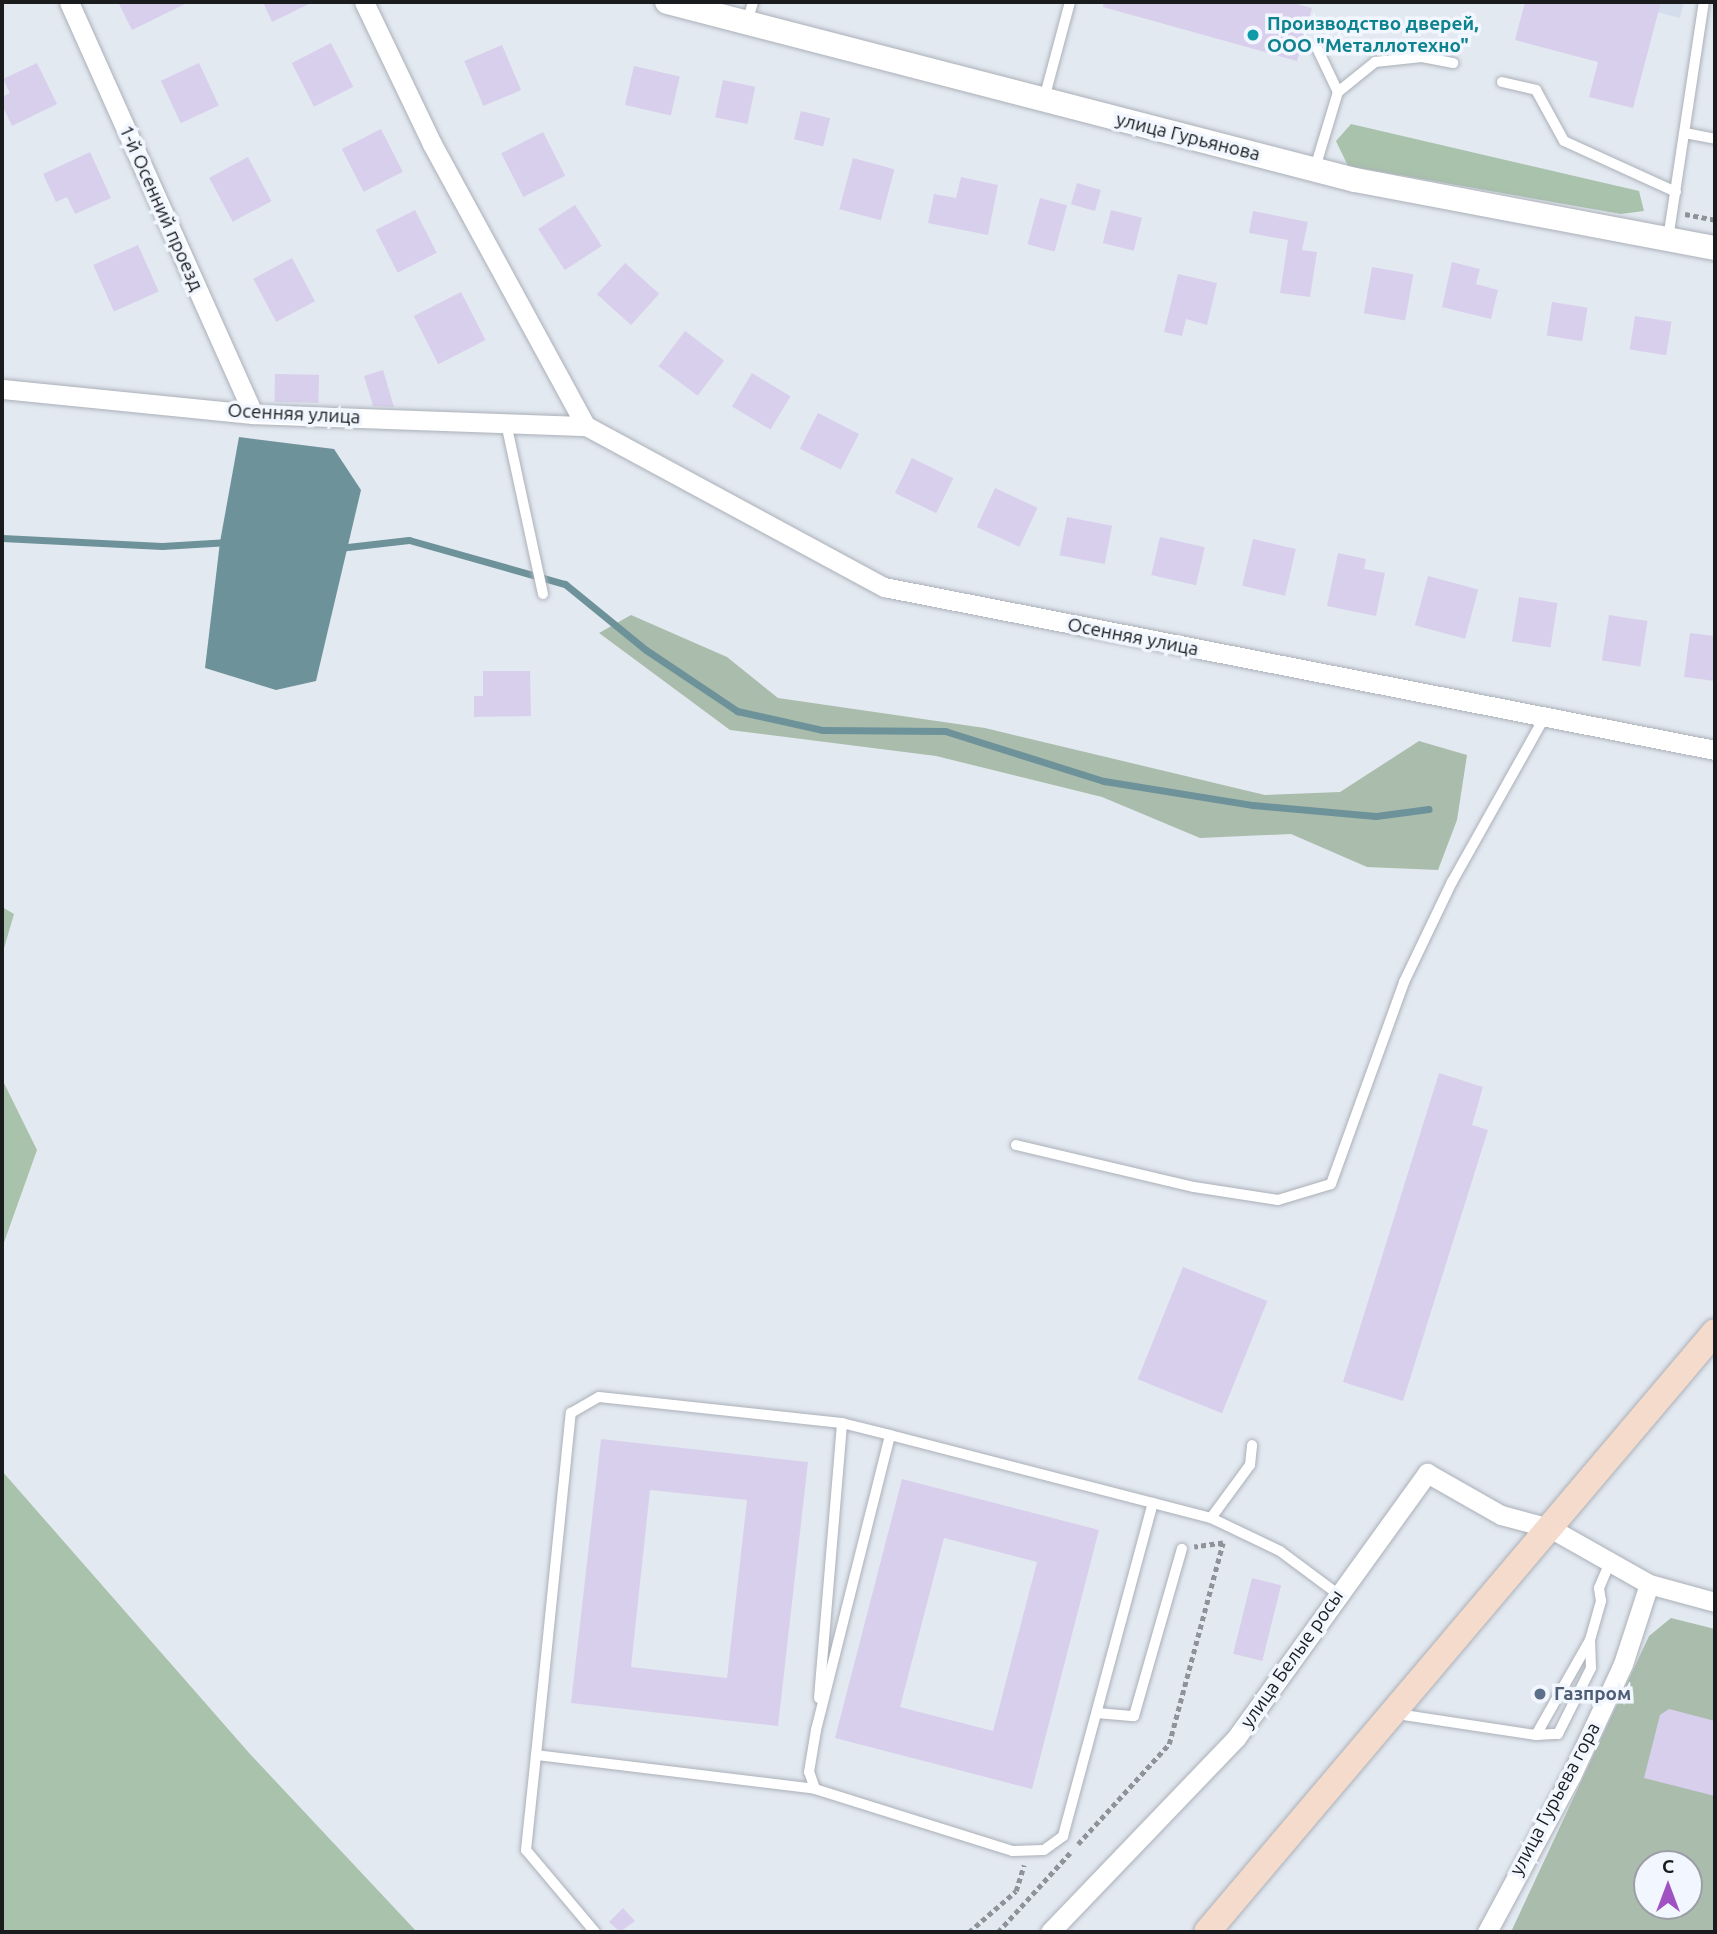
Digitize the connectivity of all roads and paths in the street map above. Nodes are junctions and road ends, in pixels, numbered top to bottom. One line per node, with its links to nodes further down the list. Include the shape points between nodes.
1 (69, 2): 24 (street, 1-й Осенний проезд)
2 (365, 2): 26 (street, via 432,144)
3 (667, 2): 6 (street, улица Гурьянова)
4 (1070, 2): 14 (lane)
5 (1704, 2): 8 (lane)
6 (693, 5): 7 (street, улица Гурьянова)
7 (750, 12): 14 (street, улица Гурьянова)
8 (1703, 14): 9 (lane); 15 (lane)
9 (1715, 17)
10 (1317, 48): 13 (lane)
11 (1453, 63): 13 (lane, via 1422,57 1375,62)
12 (1502, 82): 18 (lane, via 1536,90 1564,141)
13 (1338, 92): 17 (lane)
14 (1044, 99): 17 (street, улица Гурьянова)
15 (1685, 133): 16 (lane); 18 (lane)
16 (1715, 139)
17 (1314, 169): 21 (street, улица Гурьянова)
18 (1676, 192): 19 (lane)
19 (1673, 211): 20 (path); 21 (lane)
20 (1715, 220)
21 (1668, 239): 22 (street, улица Гурьянова)
22 (1715, 248)
23 (2, 389): 24 (street, Осенняя улица)
24 (253, 414): 25 (street, Осенняя улица)
25 (506, 423): 26 (street, Осенняя улица); 27 (lane)
26 (586, 426): 28 (street, Осенняя улица, via 884,587)
27 (542, 594)
28 (1544, 718): 29 (street, Осенняя улица); 30 (lane, via 1452,882 1404,982 1331,1184 1278,1200 1194,1187)
29 (1715, 750)
30 (1016, 1145)
31 (1715, 1332): 37 (main road)
32 (842, 1423): 33 (lane); 46 (lane); 48 (lane, via 599,1397 571,1413)
33 (890, 1435): 35 (lane); 46 (lane)
34 (1252, 1445): 36 (lane, via 1250,1465)
35 (1153, 1503): 36 (lane); 44 (lane)
36 (1211, 1518): 41 (lane, via 1280,1551)
37 (1550, 1528): 39 (street); 41 (street, улица Белые росы, via 1501,1515 1427,1473); 45 (main road)
38 (1182, 1549): 44 (lane, via 1134,1716); 54 (path, via 1223,1543 1169,1744)
39 (1609, 1564): 40 (street); 43 (lane, via 1599,1588 1601,1601)
40 (1649, 1584): 42 (street); 51 (street, улица Гурьева гора, via 1623,1664 1571,1776)
41 (1338, 1594): 55 (street, улица Белые росы, via 1236,1738)
42 (1715, 1602)
43 (1590, 1640): 47 (lane); 47 (lane, via 1591,1668 1558,1734)
44 (1097, 1713): 50 (lane, via 1063,1836 1044,1850)
45 (1393, 1713): 47 (lane); 56 (main road)
46 (816, 1730): 49 (lane, via 808,1772)
47 (1536, 1735)
48 (536, 1755): 49 (lane); 52 (lane, via 526,1850)
49 (816, 1789): 50 (lane, via 1013,1851)
50 (1029, 1850): 53 (path, via 1016,1891)
51 (1485, 1930)
52 (594, 1932)
53 (970, 1932)
54 (998, 1932)
55 (1050, 1932)
56 (1207, 1932)

